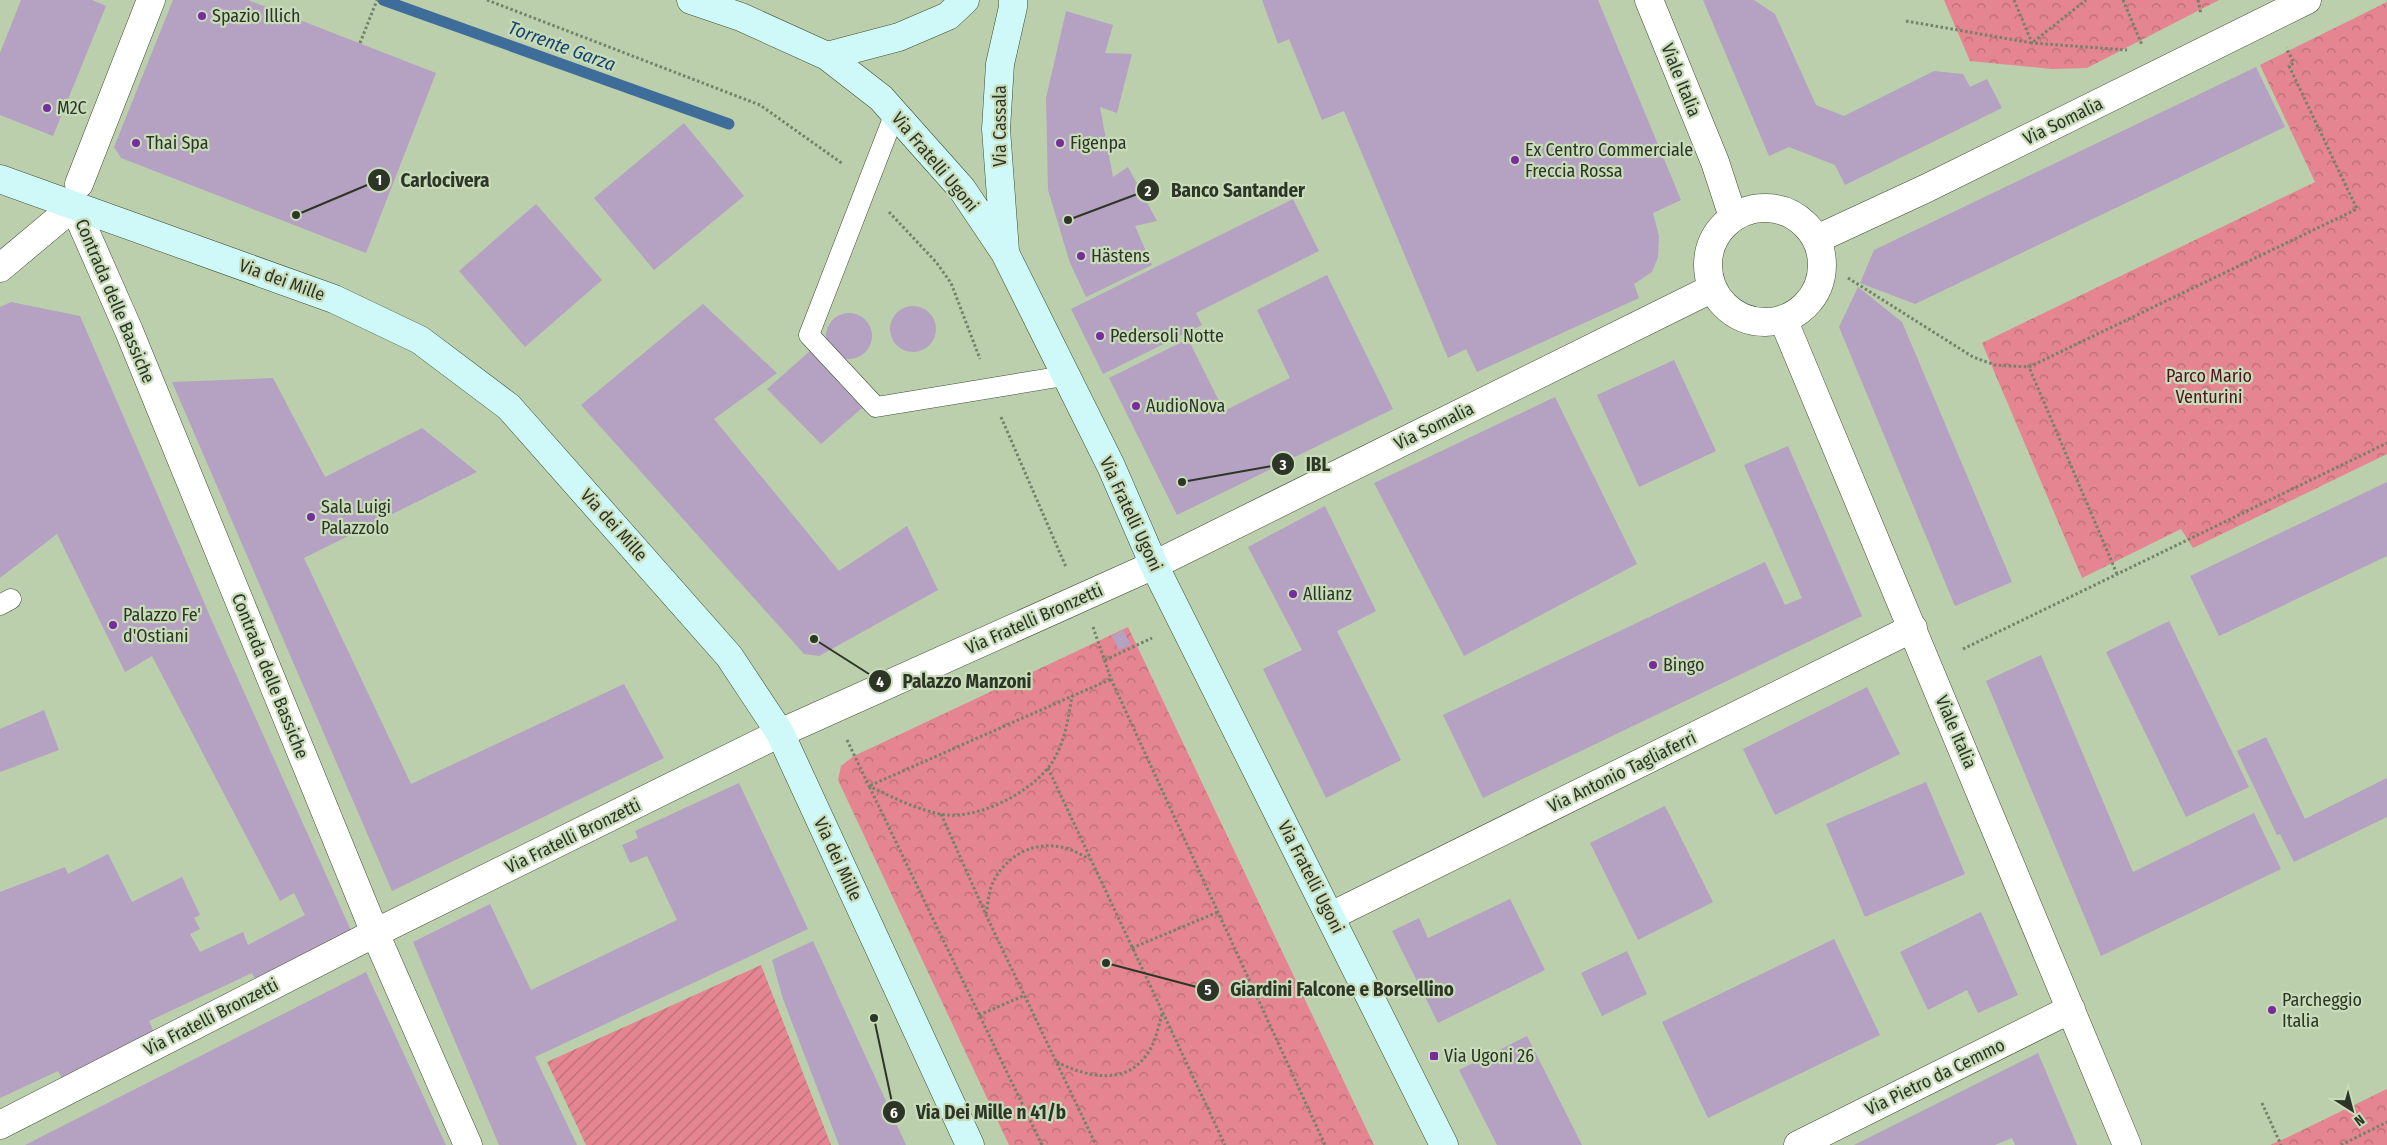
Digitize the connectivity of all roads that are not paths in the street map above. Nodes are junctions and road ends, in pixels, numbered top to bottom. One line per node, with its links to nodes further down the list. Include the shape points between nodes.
1 (151, 0): 11 (street)
2 (691, 0): 7 (main road, Via Fratelli Ugoni)
3 (966, 0): 8 (main road, via 948,16 899,36)
4 (1013, 0): 14 (main road, Via Cassala, via 1000,64 996,129)
5 (1648, 0): 12 (street, Viale Italia, via 1715,162)
6 (2307, 0): 13 (street, Via Somalia, via 1936,184)
7 (736, 9): 8 (main road, Via Fratelli Ugoni)
8 (827, 56): 9 (main road, Via Fratelli Ugoni)
9 (895, 113): 14 (main road, Via Fratelli Ugoni, via 962,188); 18 (lane, via 809,335 876,407)
10 (0, 179): 11 (main road, Via dei Mille)
11 (76, 195): 15 (street); 21 (main road, Via dei Mille, via 334,299 420,340 479,384 509,407 729,656); 23 (street, Contrada delle Bassiche)
12 (1733, 217): 13 (street, via 1756,208 1780,209 1802,220); 16 (street, via 1721,227 1708,256 1708,273)
13 (1817, 239): 17 (street, via 1823,263 1818,287 1804,307)
14 (1005, 253): 18 (main road, Via Fratelli Ugoni)
15 (0, 268)
16 (1713, 288): 17 (street, via 1724,305 1742,318 1762,322); 19 (street, Via Somalia)
17 (1783, 319): 20 (street, Viale Italia)
18 (1064, 376): 19 (main road, Via Fratelli Ugoni, via 1111,466)
19 (1154, 565): 21 (street, Via Fratelli Bronzetti); 22 (main road, Via Fratelli Ugoni)
20 (1913, 628): 22 (street, Via Antonio Tagliaferri); 24 (street, Viale Italia)
21 (780, 733): 23 (street, Via Fratelli Bronzetti); 27 (main road, Via dei Mille)
22 (1331, 916): 28 (main road, Via Fratelli Ugoni)
23 (375, 933): 25 (street, Via Fratelli Bronzetti); 26 (street, Contrada delle Bassiche)
24 (2071, 1010): 29 (street, Via Pietro da Cemmo); 30 (street, Viale Italia)
25 (0, 1125)
26 (468, 1145)
27 (970, 1145)
28 (1444, 1145)
29 (1798, 1145)
30 (2127, 1145)

